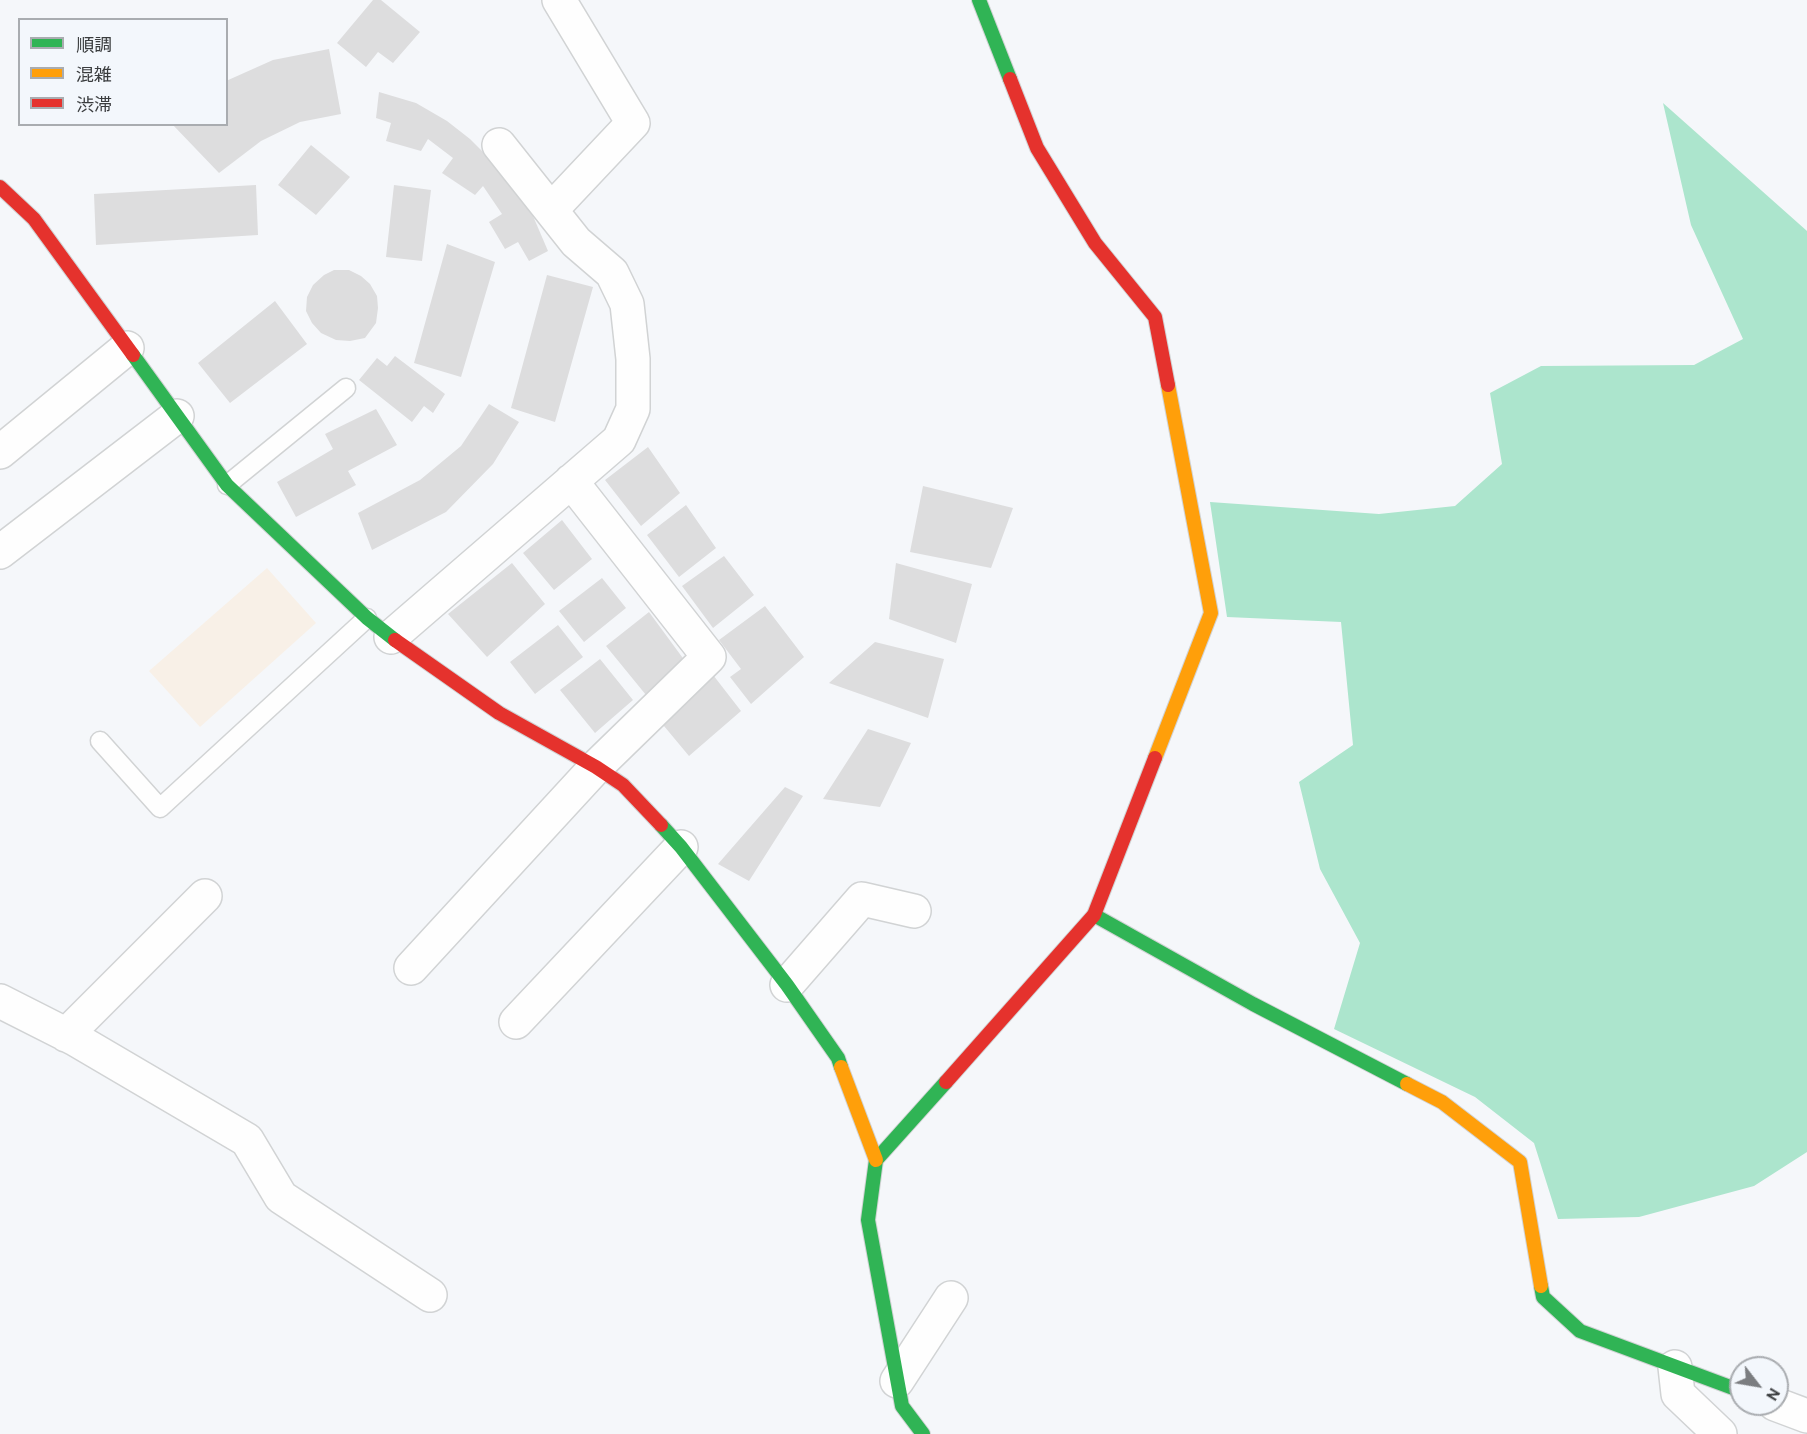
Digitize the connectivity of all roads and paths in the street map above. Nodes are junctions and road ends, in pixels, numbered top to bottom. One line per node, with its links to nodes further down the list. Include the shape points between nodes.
1 (559, 0): 5 (street, via 633,123)
2 (979, 0): 19 (street, via 1037,148 1095,243 1155,317 1211,613)
3 (499, 146): 5 (street)
4 (0, 187): 6 (street, via 34,219)
5 (551, 210): 10 (street, via 576,242 612,273 627,304 633,359 633,409 619,440)
6 (128, 348): 8 (street); 9 (street)
7 (346, 388): 11 (lane)
8 (177, 416): 11 (street); 12 (street)
9 (0, 452)
10 (571, 481): 13 (street); 15 (street, via 709,657)
11 (227, 485): 13 (street)
12 (0, 552)
13 (379, 627): 14 (lane, via 160,808); 15 (street, via 499,713)
14 (100, 741)
15 (596, 767): 16 (street, via 623,785); 20 (street)
16 (681, 847): 21 (street); 23 (street)
17 (205, 897): 24 (street)
18 (914, 911): 21 (street, via 862,899)
19 (1094, 915): 25 (street); 28 (street, via 1253,1004 1442,1102 1521,1162 1543,1297 1580,1330)
20 (411, 968)
21 (788, 985): 25 (street, via 838,1058)
22 (0, 1001): 24 (street)
23 (516, 1022)
24 (66, 1035): 26 (street, via 247,1140 281,1197)
25 (876, 1160): 29 (street, via 868,1220)
26 (430, 1295)
27 (951, 1298): 29 (street)
28 (1676, 1367): 30 (street); 34 (street, via 1678,1394)
29 (897, 1381): 33 (street, via 902,1406)
30 (1729, 1387)
31 (1789, 1409): 32 (street)
32 (1807, 1416)
33 (922, 1434)
34 (1720, 1434)

